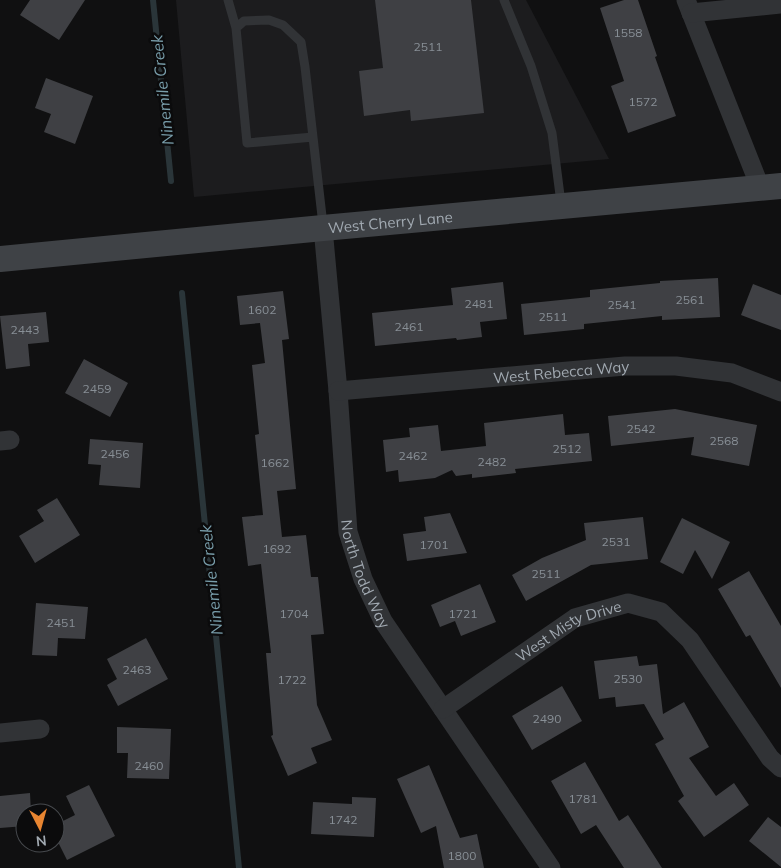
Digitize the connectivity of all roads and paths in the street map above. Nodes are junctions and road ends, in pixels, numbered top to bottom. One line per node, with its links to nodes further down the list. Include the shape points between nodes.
1 (228, 0): 5 (lane)
2 (504, 0): 8 (lane, via 531,66 552,133)
3 (781, 4): 4 (street)
4 (688, 6): 7 (street)
5 (236, 28): 6 (lane, via 244,21 269,20 284,25 301,42); 6 (lane, via 247,143)
6 (313, 137): 9 (lane)
7 (770, 186): 8 (main road, West Cherry Lane)
8 (562, 206): 9 (main road, West Cherry Lane)
9 (324, 228): 10 (main road, West Cherry Lane); 11 (street, North Todd Way)
10 (0, 259)
11 (338, 391): 12 (street, West Rebecca Way, via 625,366 676,366 732,373); 13 (street, North Todd Way, via 348,532 363,579 383,621)
12 (781, 392)
13 (443, 708): 16 (street, West Misty Drive, via 575,618 628,604 661,612 690,640 770,758); 17 (street, North Todd Way)
14 (40, 729): 15 (street)
15 (0, 733)
16 (781, 768)
17 (551, 868)

